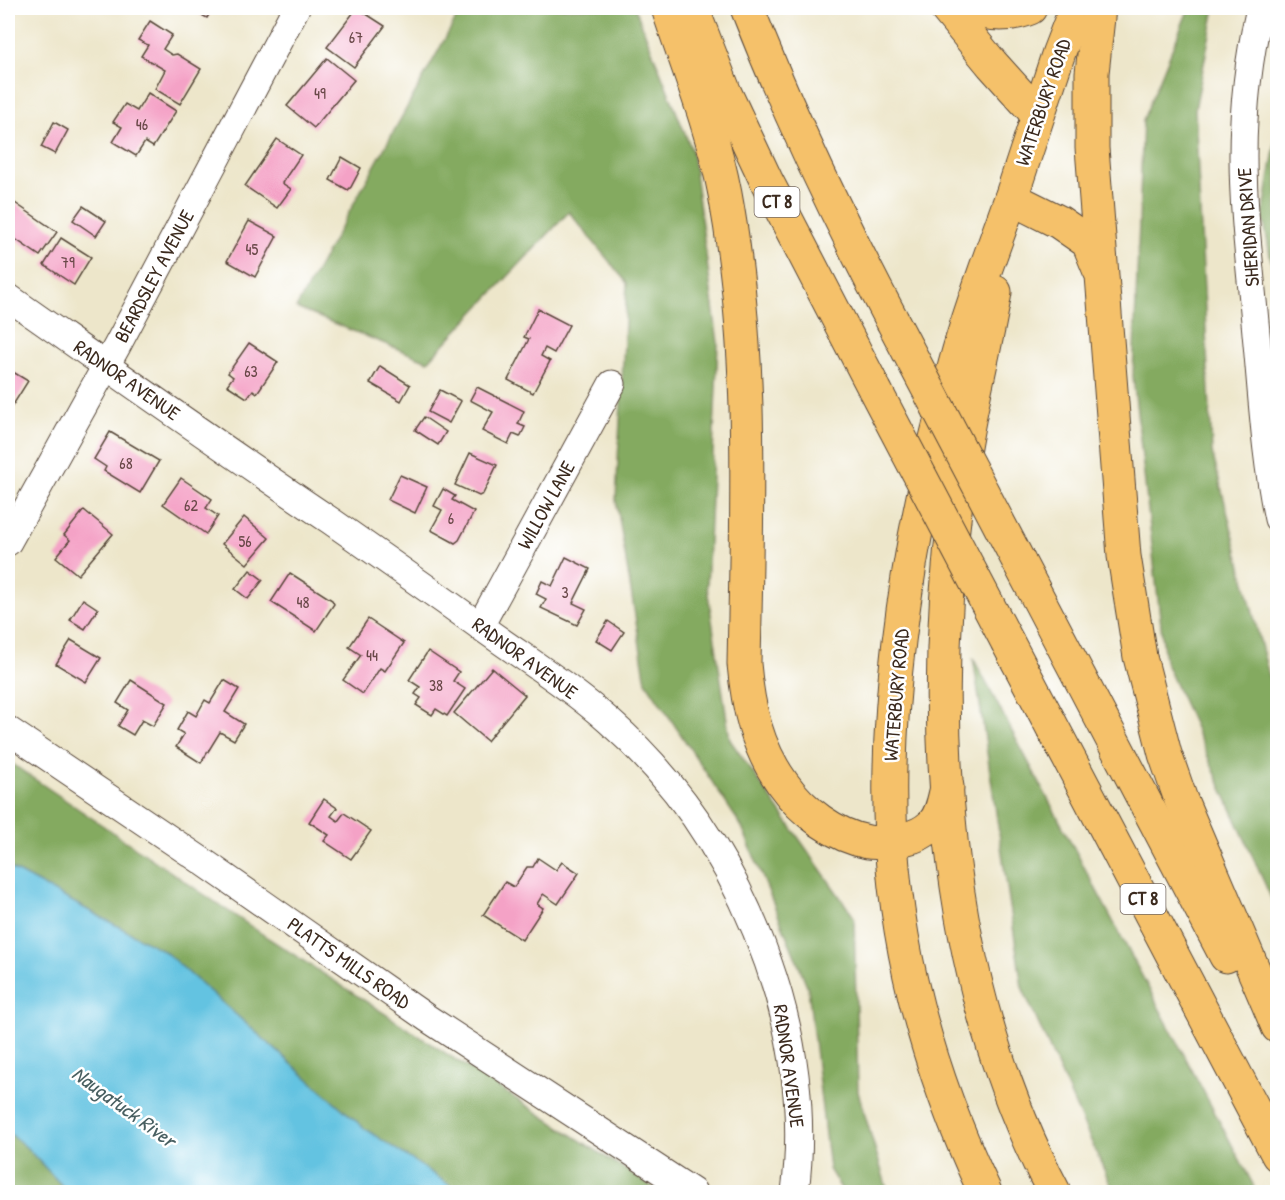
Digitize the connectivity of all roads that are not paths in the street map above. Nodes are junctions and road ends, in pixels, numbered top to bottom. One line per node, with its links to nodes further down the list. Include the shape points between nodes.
1 (296, 8): 15 (street, BEARDSLEY AVENUE)
2 (668, 8): 22 (main road, via 715,151 739,283 748,458 744,664 754,728 766,759 783,786 805,809 847,836 868,842)
3 (692, 8): 25 (main road, CT 8, bridge, via 725,93 766,180)
4 (747, 8): 24 (main road, CT 8, bridge, via 810,158 891,320)
5 (946, 8): 11 (main road)
6 (967, 8): 7 (main road, via 1005,14)
7 (1030, 8)
8 (1076, 8): 11 (main road, WATERBURY ROAD)
9 (1099, 8): 13 (main road, via 1091,110)
10 (1260, 8): 17 (street, SHERIDAN DRIVE, via 1244,108 1243,157 1268,458)
11 (1038, 115): 12 (main road, WATERBURY ROAD)
12 (1011, 198): 13 (main road, via 1088,242); 21 (main road, WATERBURY ROAD, via 954,517 943,656); 22 (main road, WATERBURY ROAD, via 956,360 912,561 892,700)
13 (1102, 279): 23 (main road, via 1124,556 1147,688 1181,800)
14 (8, 297): 15 (street, RADNOR AVENUE)
15 (106, 365): 18 (street, BEARDSLEY AVENUE); 19 (street, RADNOR AVENUE)
16 (612, 384): 19 (street, WILLOW LANE)
17 (1278, 519)
18 (8, 542)
19 (480, 626): 27 (street, RADNOR AVENUE, via 560,683 644,755 700,822 723,859 762,945 789,1036 799,1128)
20 (8, 730): 26 (street, PLATTS MILLS ROAD, via 427,1018)
21 (947, 787): 22 (main road, via 942,809 932,825 913,837); 29 (main road, WATERBURY ROAD, via 962,911 987,1024 1004,1079)
22 (891, 842): 28 (main road, WATERBURY ROAD, via 903,938 926,1042 946,1102)
23 (1278, 1027)
24 (1278, 1053)
25 (1278, 1155)
26 (693, 1192)
27 (795, 1192)
28 (985, 1192)
29 (1054, 1192)

